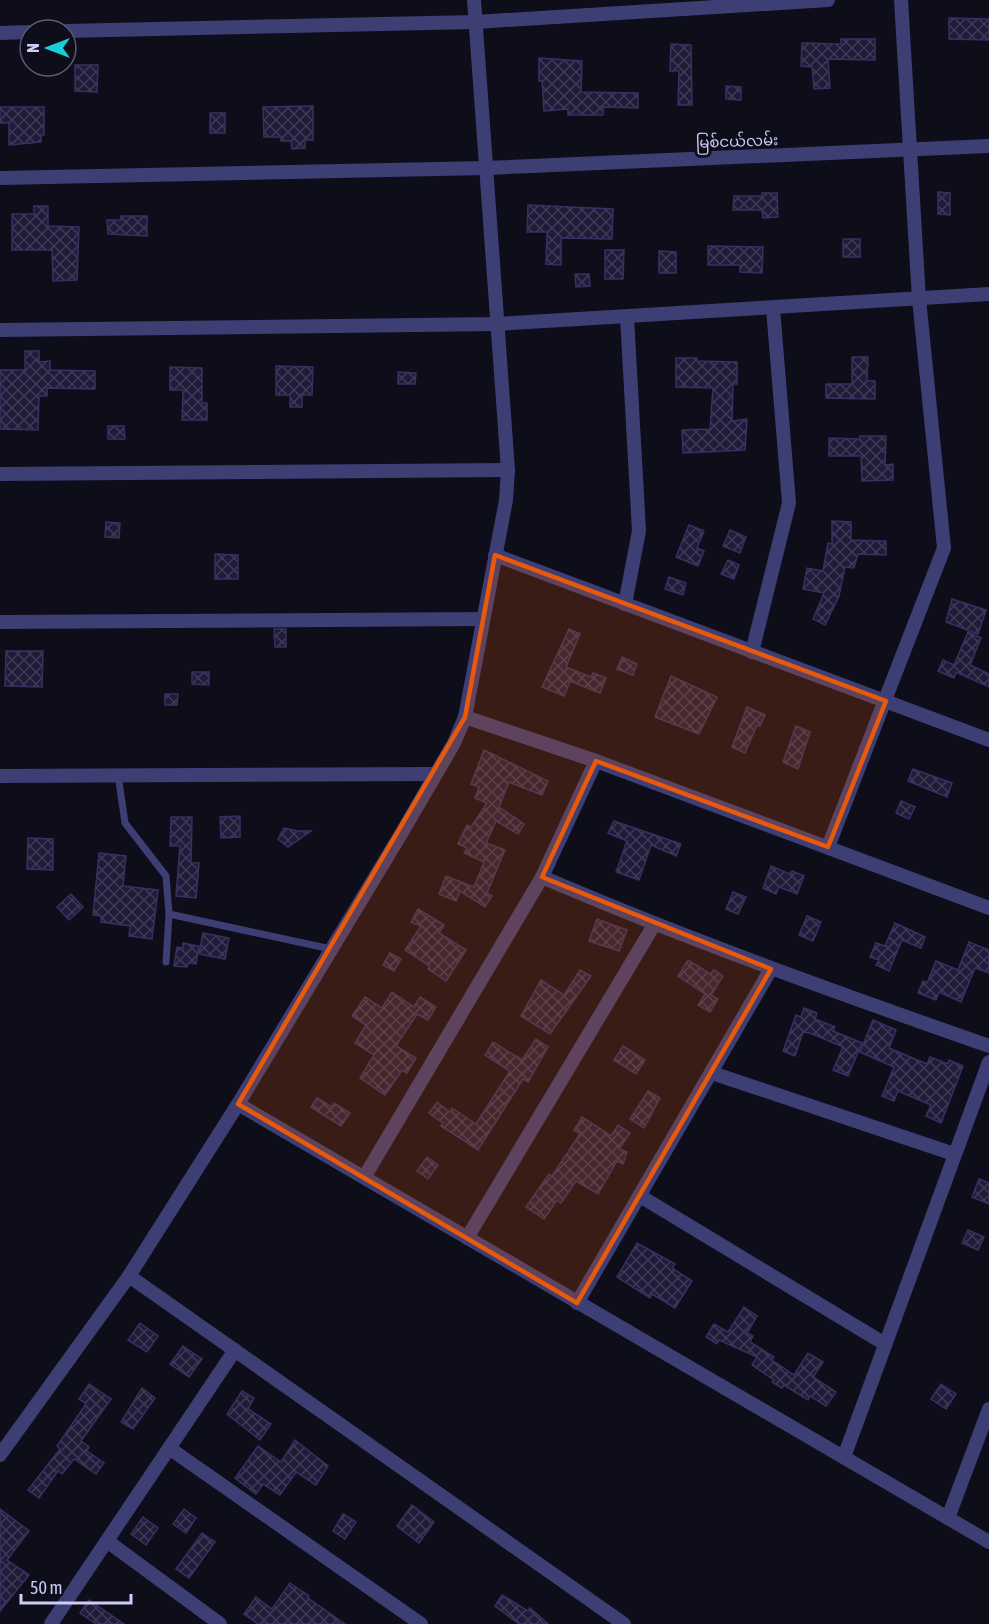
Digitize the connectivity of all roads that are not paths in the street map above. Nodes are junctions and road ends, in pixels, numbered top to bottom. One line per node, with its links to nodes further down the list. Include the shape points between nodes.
1 (474, 0): 5 (street)
2 (828, 0): 4 (street)
3 (901, 0): 10 (street)
4 (638, 6): 5 (street)
5 (475, 22): 6 (street); 11 (street)
6 (78, 31)
7 (18, 32): 8 (street)
8 (0, 33)
9 (989, 146): 10 (street, မြစ်ငယ်လမ်း)
10 (910, 151): 11 (street, မြစ်ငယ်လမ်း); 14 (street)
11 (486, 168): 12 (street, မြစ်ငယ်လမ်း); 17 (street)
12 (0, 178)
13 (989, 294): 14 (street)
14 (919, 299): 15 (street); 26 (street, via 944,548)
15 (773, 308): 16 (street); 25 (street, via 789,503)
16 (627, 317): 17 (street); 22 (street, via 639,531)
17 (497, 324): 18 (street); 19 (street)
18 (0, 330)
19 (508, 470): 20 (street); 21 (street)
20 (0, 474)
21 (495, 555): 22 (street); 23 (street)
22 (625, 604): 25 (street)
23 (483, 620): 24 (street); 27 (street)
24 (0, 622)
25 (752, 652): 26 (street)
26 (886, 701): 28 (street); 33 (street)
27 (465, 717): 29 (street); 30 (street)
28 (989, 740)
29 (596, 761): 33 (street); 34 (street)
30 (435, 774): 31 (street); 38 (street)
31 (118, 775): 32 (street); 36 (lane, via 125,823 166,876)
32 (0, 776)
33 (828, 847): 35 (street)
34 (542, 878): 37 (street); 46 (street)
35 (989, 908)
36 (169, 914): 38 (lane); 39 (lane)
37 (654, 925): 40 (street); 48 (street)
38 (331, 949): 44 (street)
39 (166, 962)
40 (771, 969): 41 (street); 43 (street)
41 (989, 1046)
42 (989, 1062): 45 (street)
43 (712, 1073): 45 (street); 47 (street)
44 (238, 1104): 46 (street); 49 (street)
45 (954, 1154): 51 (street)
46 (365, 1176): 48 (street)
47 (640, 1196): 50 (street); 51 (street)
48 (467, 1238): 50 (street)
49 (129, 1276): 52 (street); 55 (street)
50 (577, 1303): 56 (street)
51 (885, 1344): 56 (street)
52 (235, 1350): 54 (street); 63 (street)
53 (989, 1409): 57 (street)
54 (169, 1448): 58 (street); 62 (street)
55 (0, 1455)
56 (844, 1457): 57 (street)
57 (948, 1518): 59 (street)
58 (107, 1541): 60 (street); 61 (street)
59 (989, 1542)
60 (51, 1624)
61 (219, 1624)
62 (421, 1624)
63 (624, 1624)

